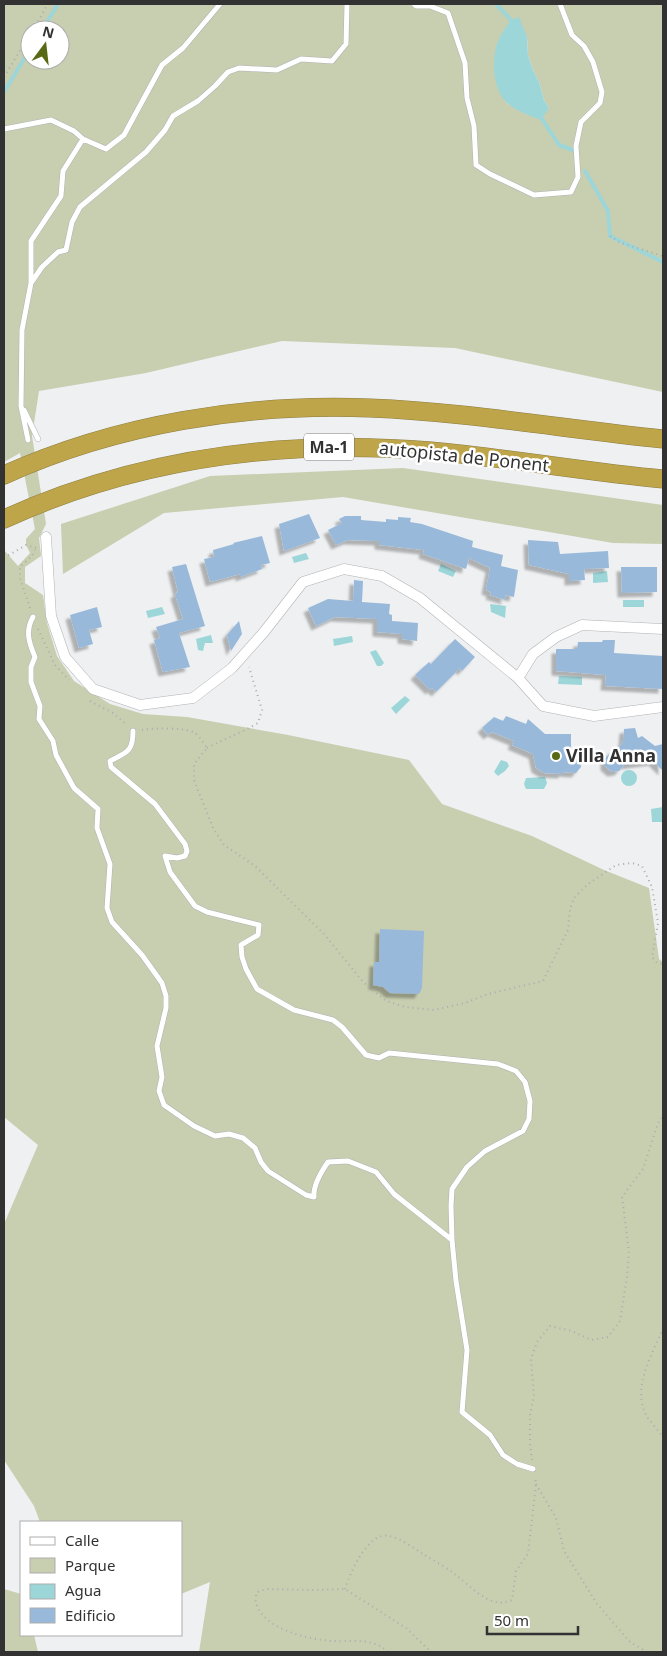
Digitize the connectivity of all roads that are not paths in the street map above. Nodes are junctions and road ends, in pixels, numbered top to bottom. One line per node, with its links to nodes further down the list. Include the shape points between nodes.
1 (220, 4): 6 (lane, via 183,48 162,65 124,135 106,149)
2 (347, 4): 7 (lane, via 346,44 332,61 300,58 277,70 239,68 228,72 198,102 173,116 146,152 80,207 72,222 66,250 58,252 42,267)
3 (414, 4): 4 (lane, via 448,13 465,63 476,165 534,195 571,192 578,177 576,146 581,122 600,103 602,92 593,62 584,46 572,36)
4 (560, 4)
5 (4, 129): 6 (lane, via 51,120)
6 (83, 139): 7 (lane, via 63,171 61,196 31,240)
7 (31, 283): 8 (lane, via 22,330)
8 (21, 406): 9 (lane); 11 (lane)
9 (38, 439)
10 (663, 439): 12 (highway, Ma-1, via 409,410 343,407 277,410 204,417 139,430 75,448)
11 (28, 440)
12 (4, 475)
13 (663, 479): 14 (highway, autopista de Ponent / Ma-1, via 432,452 302,448 206,458 141,471 48,500)
14 (4, 519)
15 (46, 536): 18 (street, via 51,616 66,658 93,689 140,705 193,698 232,668 303,582 344,569 382,576 420,598)
16 (33, 617): 21 (lane, via 28,642 35,657 31,682 40,706 39,719 54,741 56,755 74,788 98,809 97,828 110,864 107,908 112,922 142,955 162,983 166,996 157,1046 162,1077 159,1091 164,1105 215,1136 229,1134 243,1138 255,1148 268,1171 306,1195 314,1197 313,1191 328,1162 348,1161 376,1172 394,1194)
17 (663, 629): 18 (street, via 582,625 556,637 533,654)
18 (518, 678): 19 (street, via 543,706 594,716)
19 (663, 708)
20 (133, 731): 21 (lane, via 133,743 128,751 110,761 111,767 155,804 185,844 188,851 185,856 165,856 165,860 195,906 258,926 258,935 241,946 246,969 257,989 294,1010 333,1020 366,1055 380,1058 389,1053 498,1064 516,1071 525,1082 530,1101 529,1119 522,1131 485,1152 467,1167 452,1189)
21 (452, 1240): 22 (lane, via 467,1350 462,1412 490,1435 503,1455)
22 (533, 1469)

